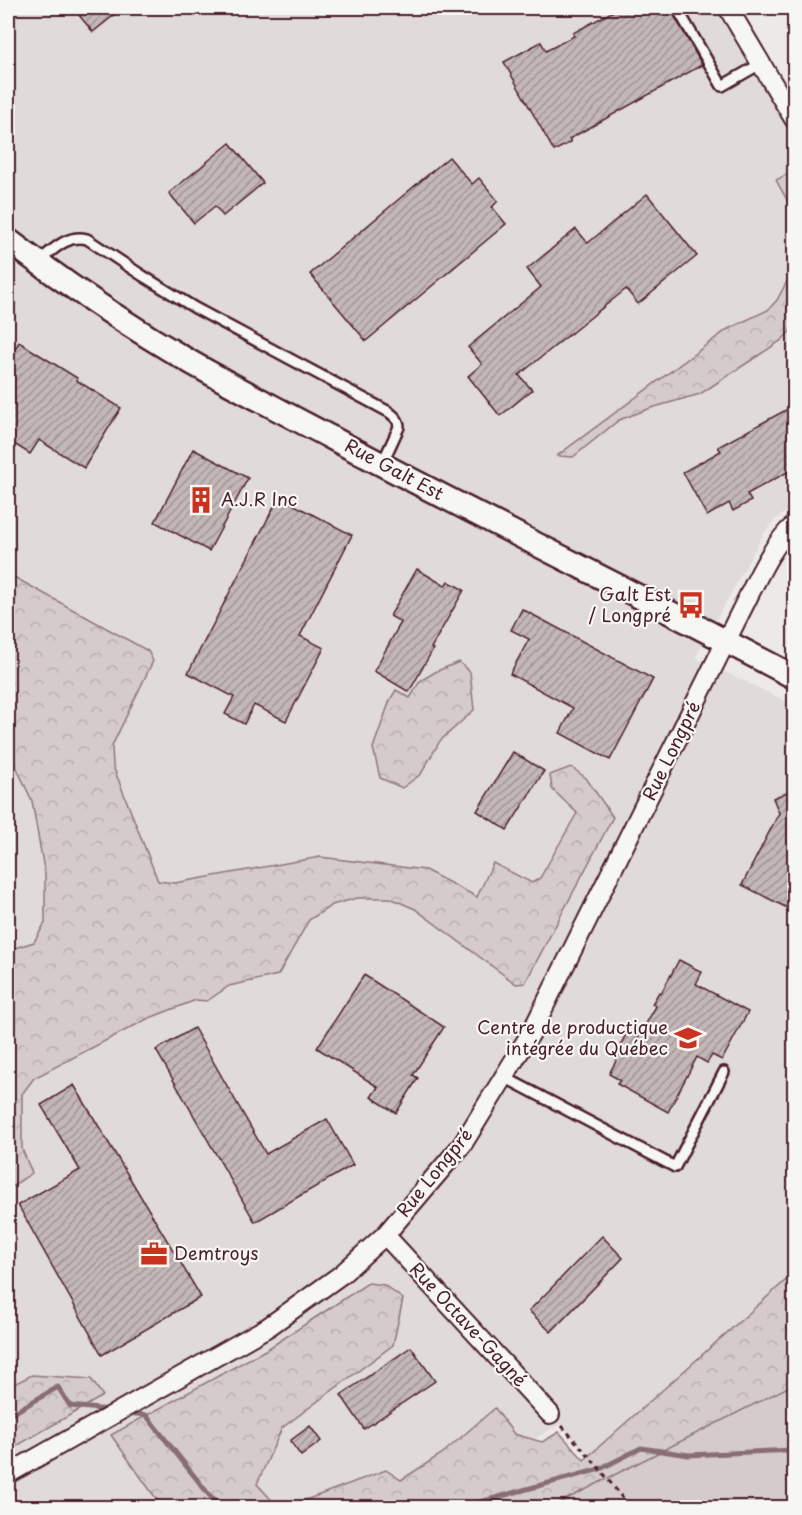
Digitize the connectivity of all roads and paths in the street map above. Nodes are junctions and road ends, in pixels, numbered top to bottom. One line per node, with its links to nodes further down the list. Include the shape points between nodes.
1 (677, 8): 3 (lane, via 722,86)
2 (728, 8): 3 (street)
3 (762, 63): 4 (street)
4 (795, 119)
5 (8, 240): 6 (street, Rue Galt Est)
6 (38, 262): 7 (street, Rue Galt Est, via 192,363); 7 (lane, via 72,238 87,239 195,308 389,412 399,428)
7 (382, 464): 9 (street, Rue Galt Est)
8 (795, 525): 9 (street, Rue Longpré, via 768,559)
9 (726, 641): 10 (street, Rue Galt Est); 12 (street, Rue Longpré, via 531,1033)
10 (795, 677)
11 (724, 1072): 12 (lane, via 675,1167)
12 (504, 1077): 13 (street, Rue Longpré, via 462,1145)
13 (385, 1235): 14 (street, Rue Octave-Gagné); 15 (street, Rue Longpré, via 342,1274 268,1327)
14 (550, 1414): 16 (path)
15 (8, 1474)
16 (630, 1508)

